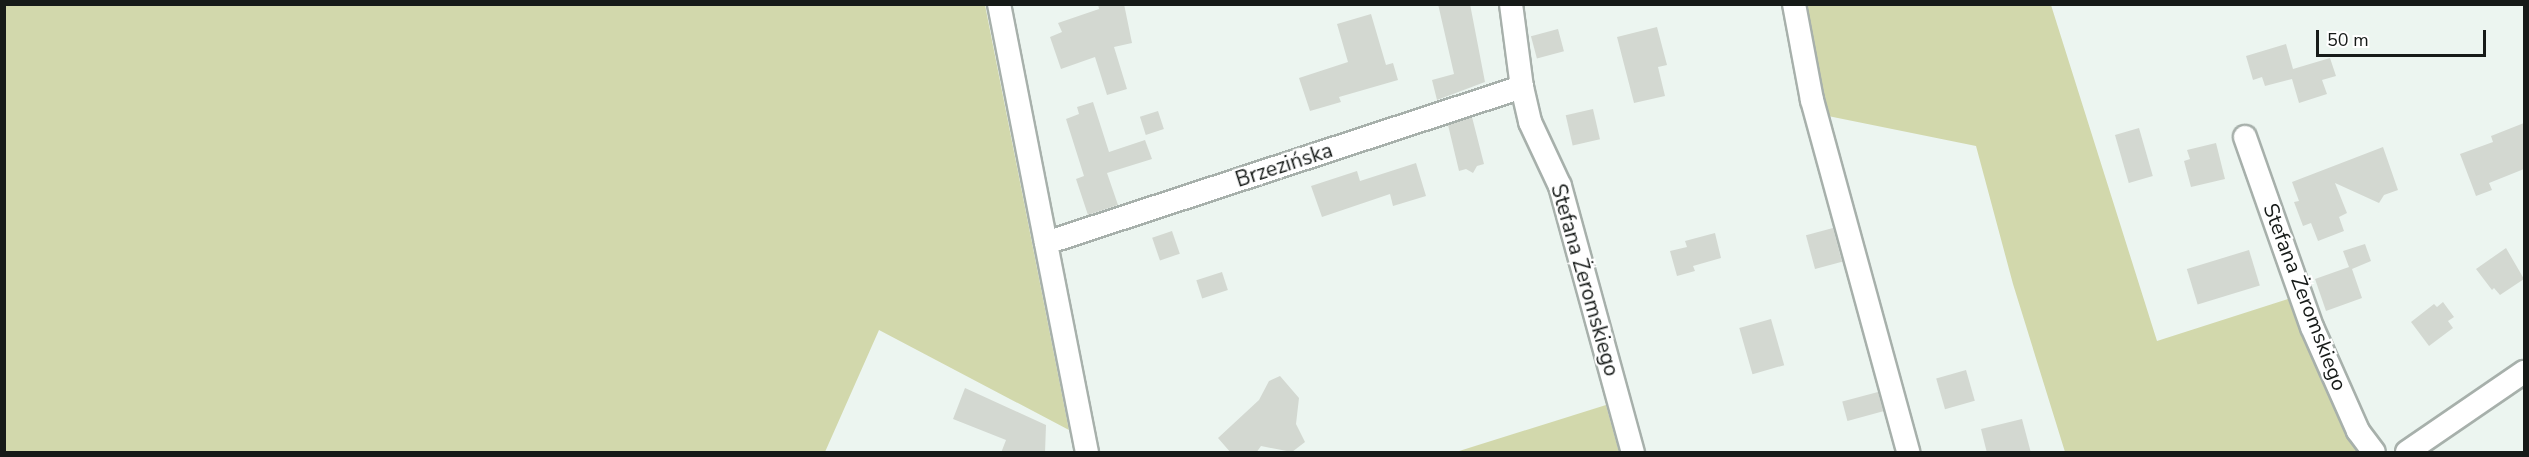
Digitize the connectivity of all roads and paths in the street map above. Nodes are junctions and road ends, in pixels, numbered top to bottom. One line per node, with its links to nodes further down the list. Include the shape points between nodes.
1 (999, 4): 6 (street)
2 (1511, 4): 4 (street, Stefana Żeromskiego)
3 (1794, 4): 10 (street, via 1812,100)
4 (1522, 87): 6 (street, Brzezińska); 9 (street, Stefana Żeromskiego, via 1530,122 1560,186)
5 (2245, 137): 11 (street, Stefana Żeromskiego, via 2312,327 2358,431)
6 (1046, 243): 8 (street)
7 (2524, 372): 12 (street)
8 (1087, 453)
9 (1633, 453)
10 (1908, 453)
11 (2374, 453)
12 (2407, 453)

